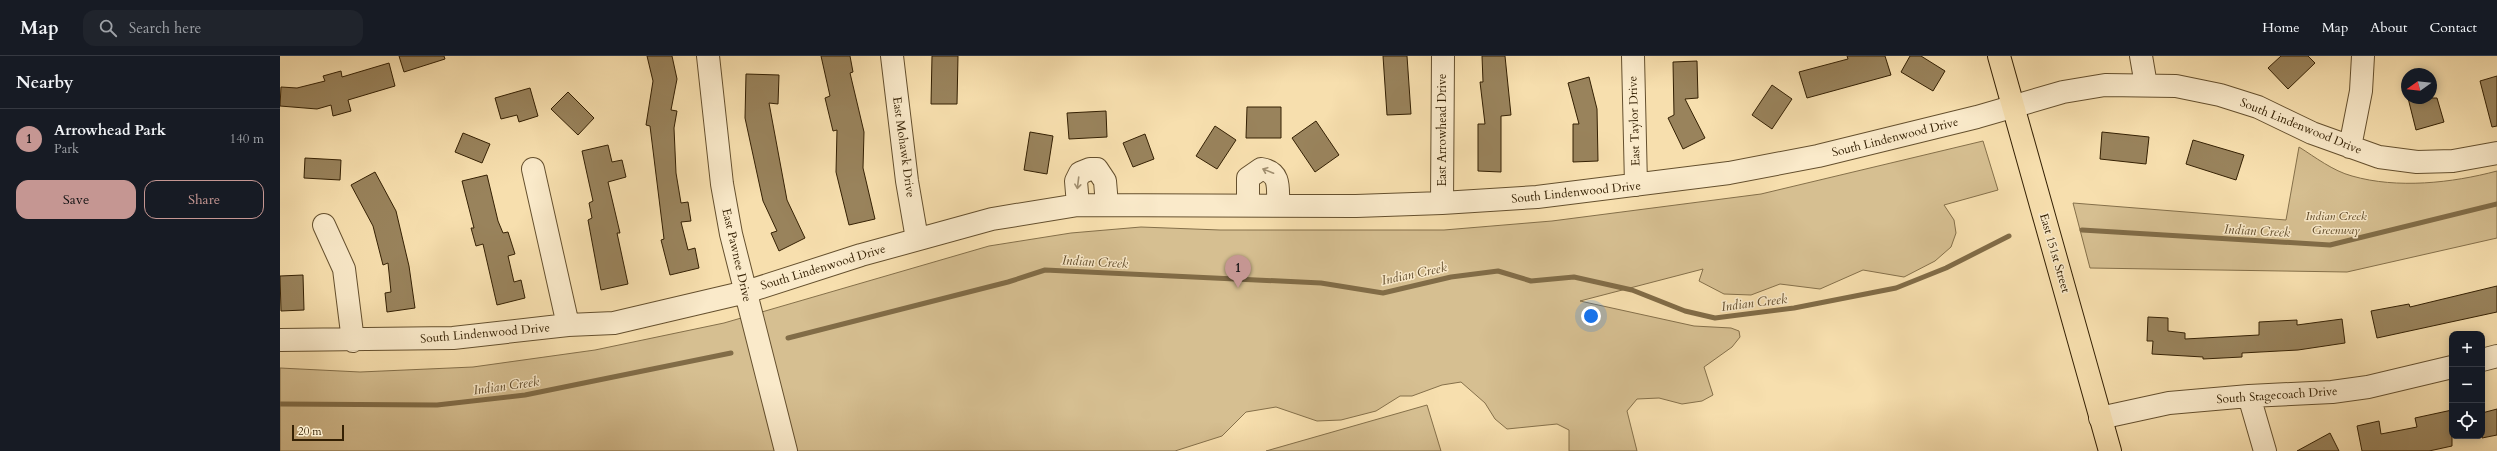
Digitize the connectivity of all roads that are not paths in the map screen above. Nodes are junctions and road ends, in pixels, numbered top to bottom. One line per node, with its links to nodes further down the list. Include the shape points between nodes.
1 (708, 56): 21 (street, East Pawnee Drive, via 722,184)
2 (892, 56): 20 (street, East Mohawk Drive, via 907,180)
3 (1443, 56): 14 (street, East Arrowhead Drive)
4 (1633, 56): 13 (street, East Taylor Drive)
5 (1999, 56): 9 (main road, East 151st Street)
6 (2141, 56): 8 (street)
7 (2363, 56): 10 (street, via 2361,91)
8 (2146, 85): 9 (street, South Lindenwood Drive, via 2105,85 2063,92); 10 (street, South Lindenwood Drive, via 2176,86 2220,95 2258,107 2312,133)
9 (2013, 106): 13 (street, South Lindenwood Drive, via 1818,156 1728,173); 29 (main road, East 151st Street)
10 (2350, 147): 11 (street, South Lindenwood Drive, via 2379,157 2417,162 2453,161)
11 (2497, 153)
12 (533, 169): 22 (street, South Lindenwood Drive)
13 (1636, 185): 14 (street, South Lindenwood Drive, via 1537,197)
14 (1442, 203): 18 (street, South Lindenwood Drive)
15 (1248, 204): 17 (street, South Lindenwood Drive); 18 (street, South Lindenwood Drive); 18 (street, one-way to 15, via 1276,175 1270,170 1261,169 1248,178)
16 (1078, 205): 17 (street, South Lindenwood Drive); 17 (street, one-way to 16, via 1105,181 1097,169 1080,173 1076,181); 20 (street, South Lindenwood Drive, via 992,219)
17 (1107, 205)
18 (1278, 205)
19 (324, 225): 24 (street, via 344,269)
20 (917, 238): 21 (street, South Lindenwood Drive)
21 (746, 292): 22 (street, South Lindenwood Drive, via 614,323); 30 (street, East Pawnee Drive)
22 (568, 325): 24 (street, South Lindenwood Drive, via 453,338)
23 (280, 340): 24 (street, South Lindenwood Drive)
24 (353, 341)
25 (2497, 356): 26 (street)
26 (2485, 359)
27 (2449, 368): 28 (street, South Stagecoach Drive, via 2368,387 2332,392)
28 (2249, 396): 29 (street, South Stagecoach Drive, via 2169,403); 32 (street)
29 (2100, 418): 31 (main road, East 151st Street)
30 (786, 451)
31 (2110, 451)
32 (2265, 451)

